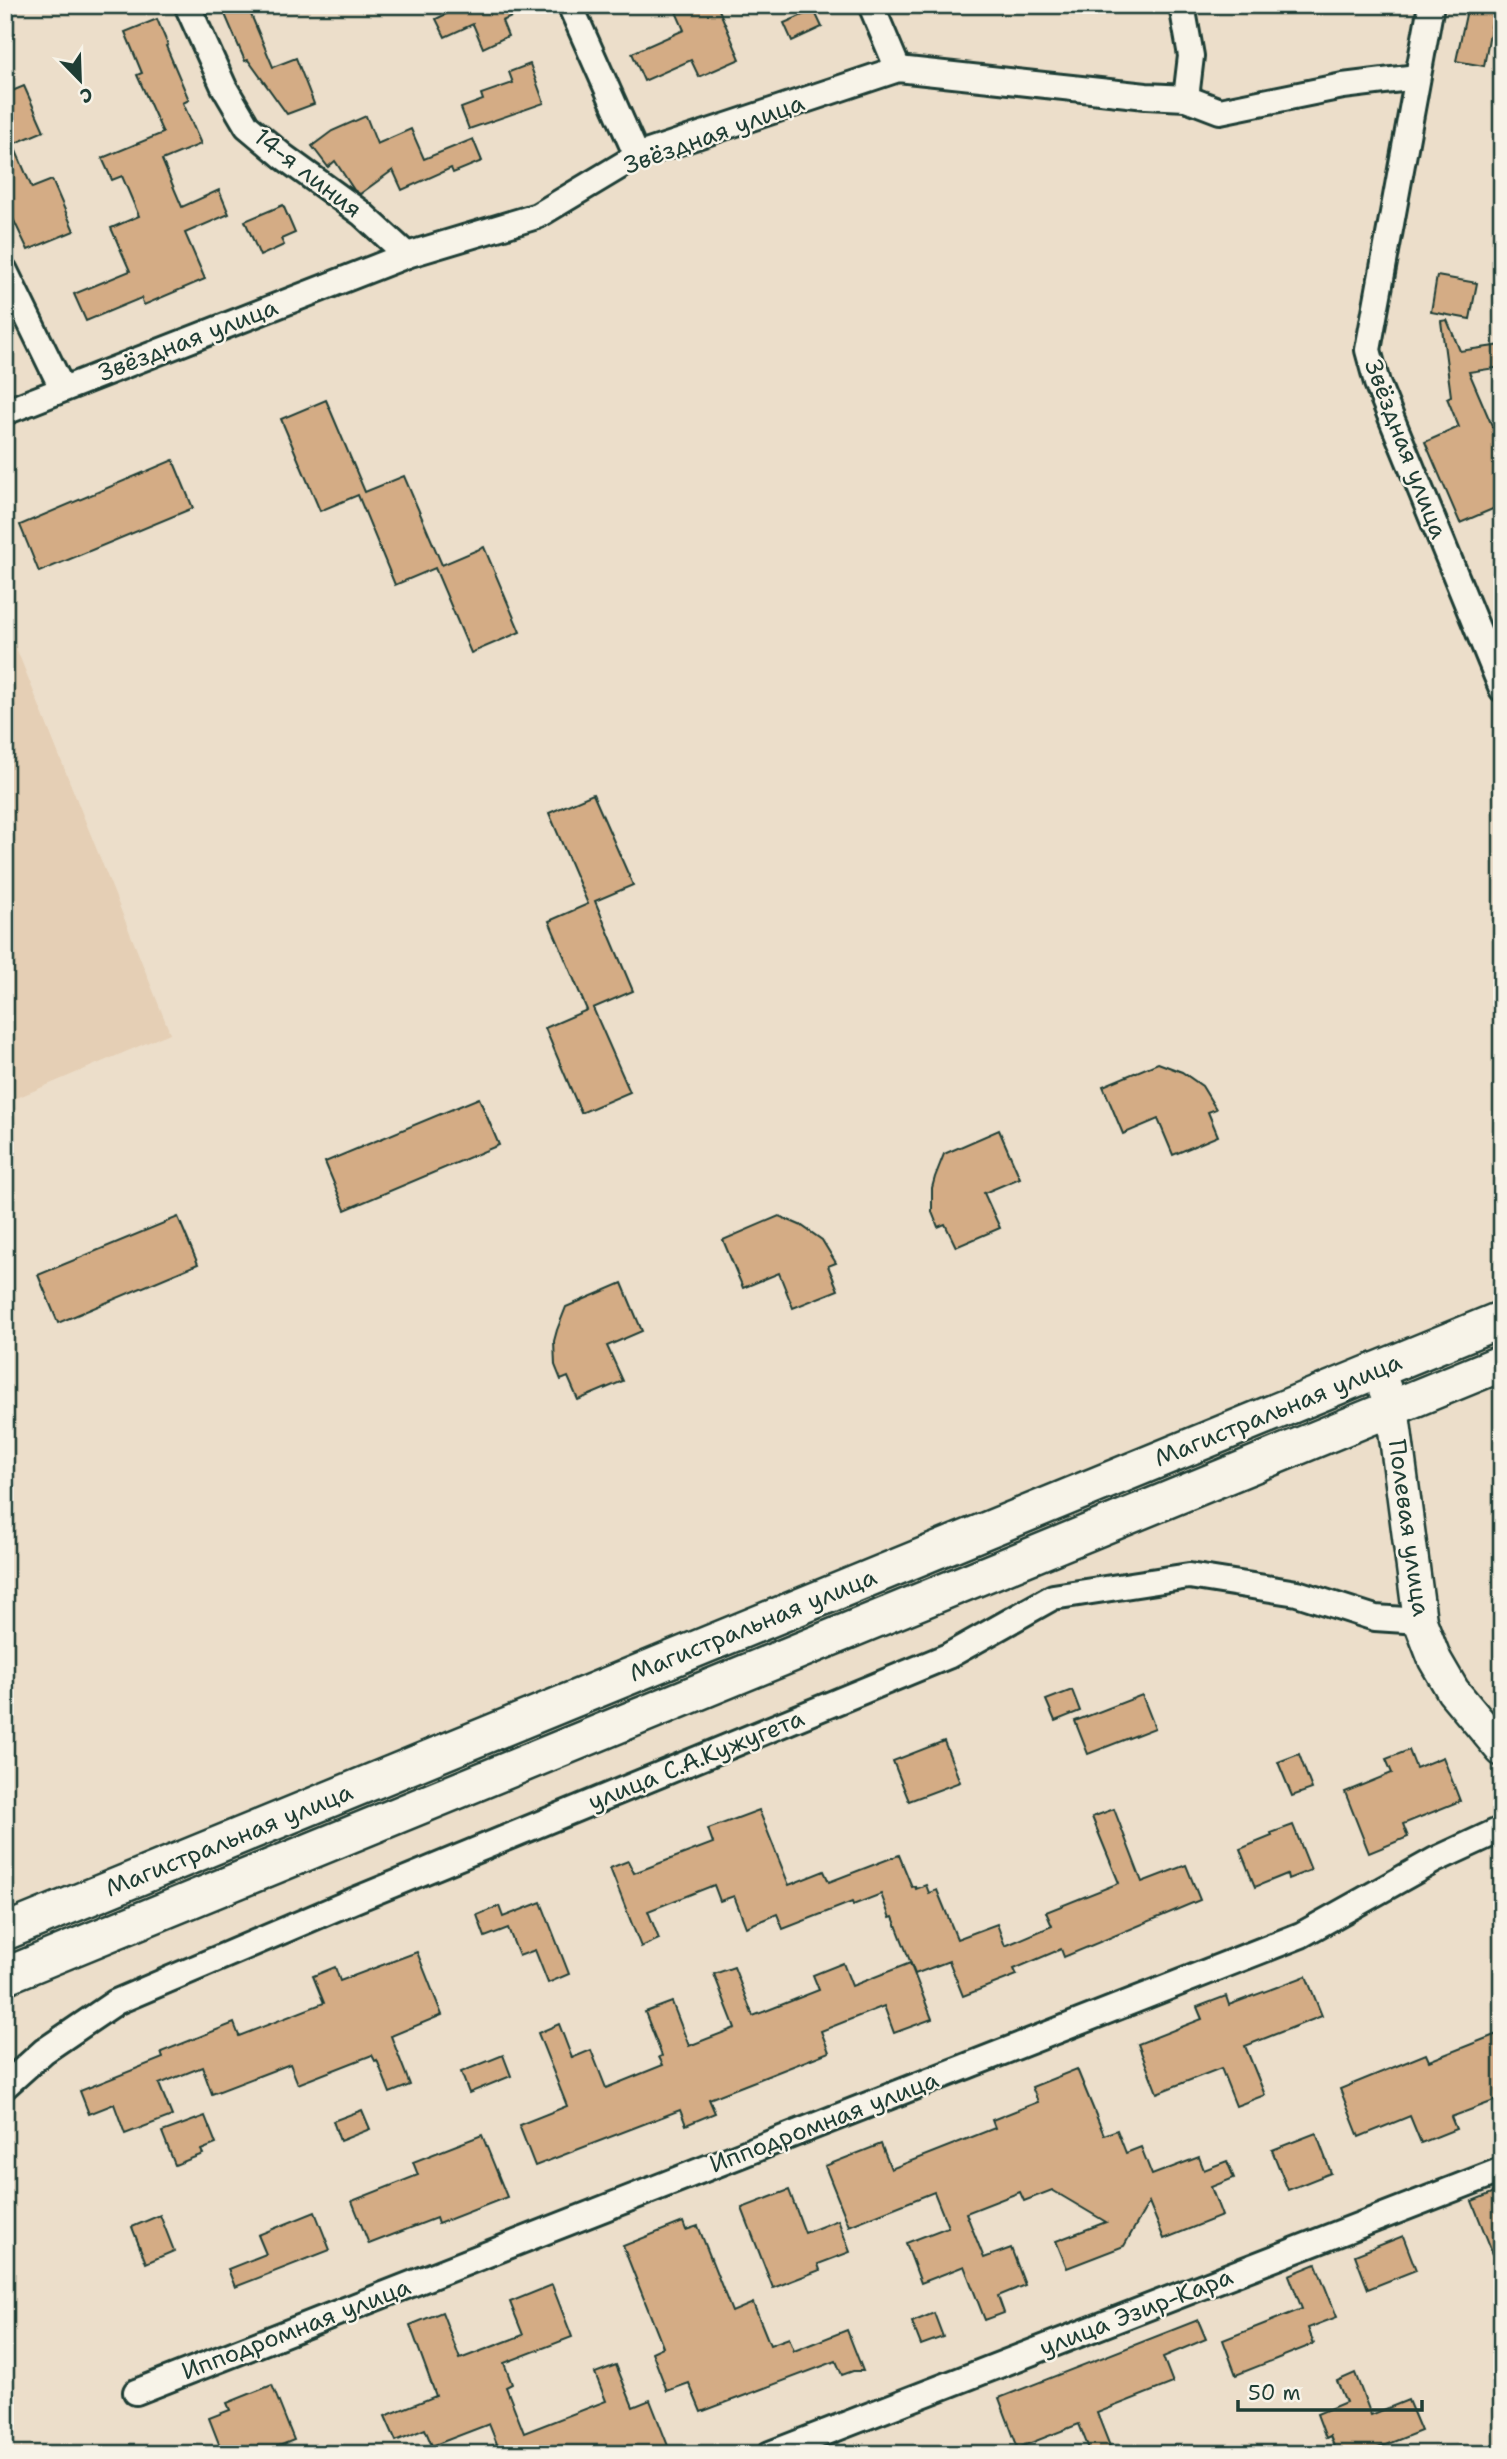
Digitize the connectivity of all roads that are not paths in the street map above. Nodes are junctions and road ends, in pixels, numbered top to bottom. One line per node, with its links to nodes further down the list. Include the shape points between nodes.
1 (187, 5): 10 (street, 14-я линия, via 247,126 361,213)
2 (570, 5): 9 (street)
3 (871, 5): 6 (street)
4 (1182, 5): 8 (street, via 1191,56)
5 (1431, 5): 7 (street, Звёздная улица)
6 (898, 69): 8 (street, Звёздная улица); 9 (street, Звёздная улица)
7 (1417, 77): 8 (street, Звёздная улица, via 1343,86 1220,111); 14 (street, Звёздная улица, via 1367,350)
8 (1186, 98)
9 (636, 156): 10 (street, Звёздная улица, via 537,216)
10 (407, 255): 12 (street, Звёздная улица)
11 (5, 271): 12 (street)
12 (62, 388): 13 (street, Звёздная улица)
13 (5, 412)
14 (1502, 688)
15 (1502, 1319): 17 (main road, Магистральная улица)
16 (1502, 1363): 18 (main road, Магистральная улица)
17 (1377, 1370): 18 (street, Полевая улица); 22 (main road, Магистральная улица)
18 (1392, 1407): 19 (street, Полевая улица); 23 (main road, Магистральная улица)
19 (1420, 1621): 20 (street, Полевая улица, via 1453,1690); 24 (street, улица С.А.Кужугета, via 1376,1618 1297,1593 1189,1576 1053,1597 948,1656 116,2002 44,2051)
20 (1502, 1750)
21 (1502, 1829): 26 (street, Ипподромная улица, via 1434,1860 1301,1935)
22 (5, 1932)
23 (5, 1976)
24 (5, 2086)
25 (1502, 2170): 27 (street, улица Эзир-Кара)
26 (135, 2392)
27 (769, 2454)

